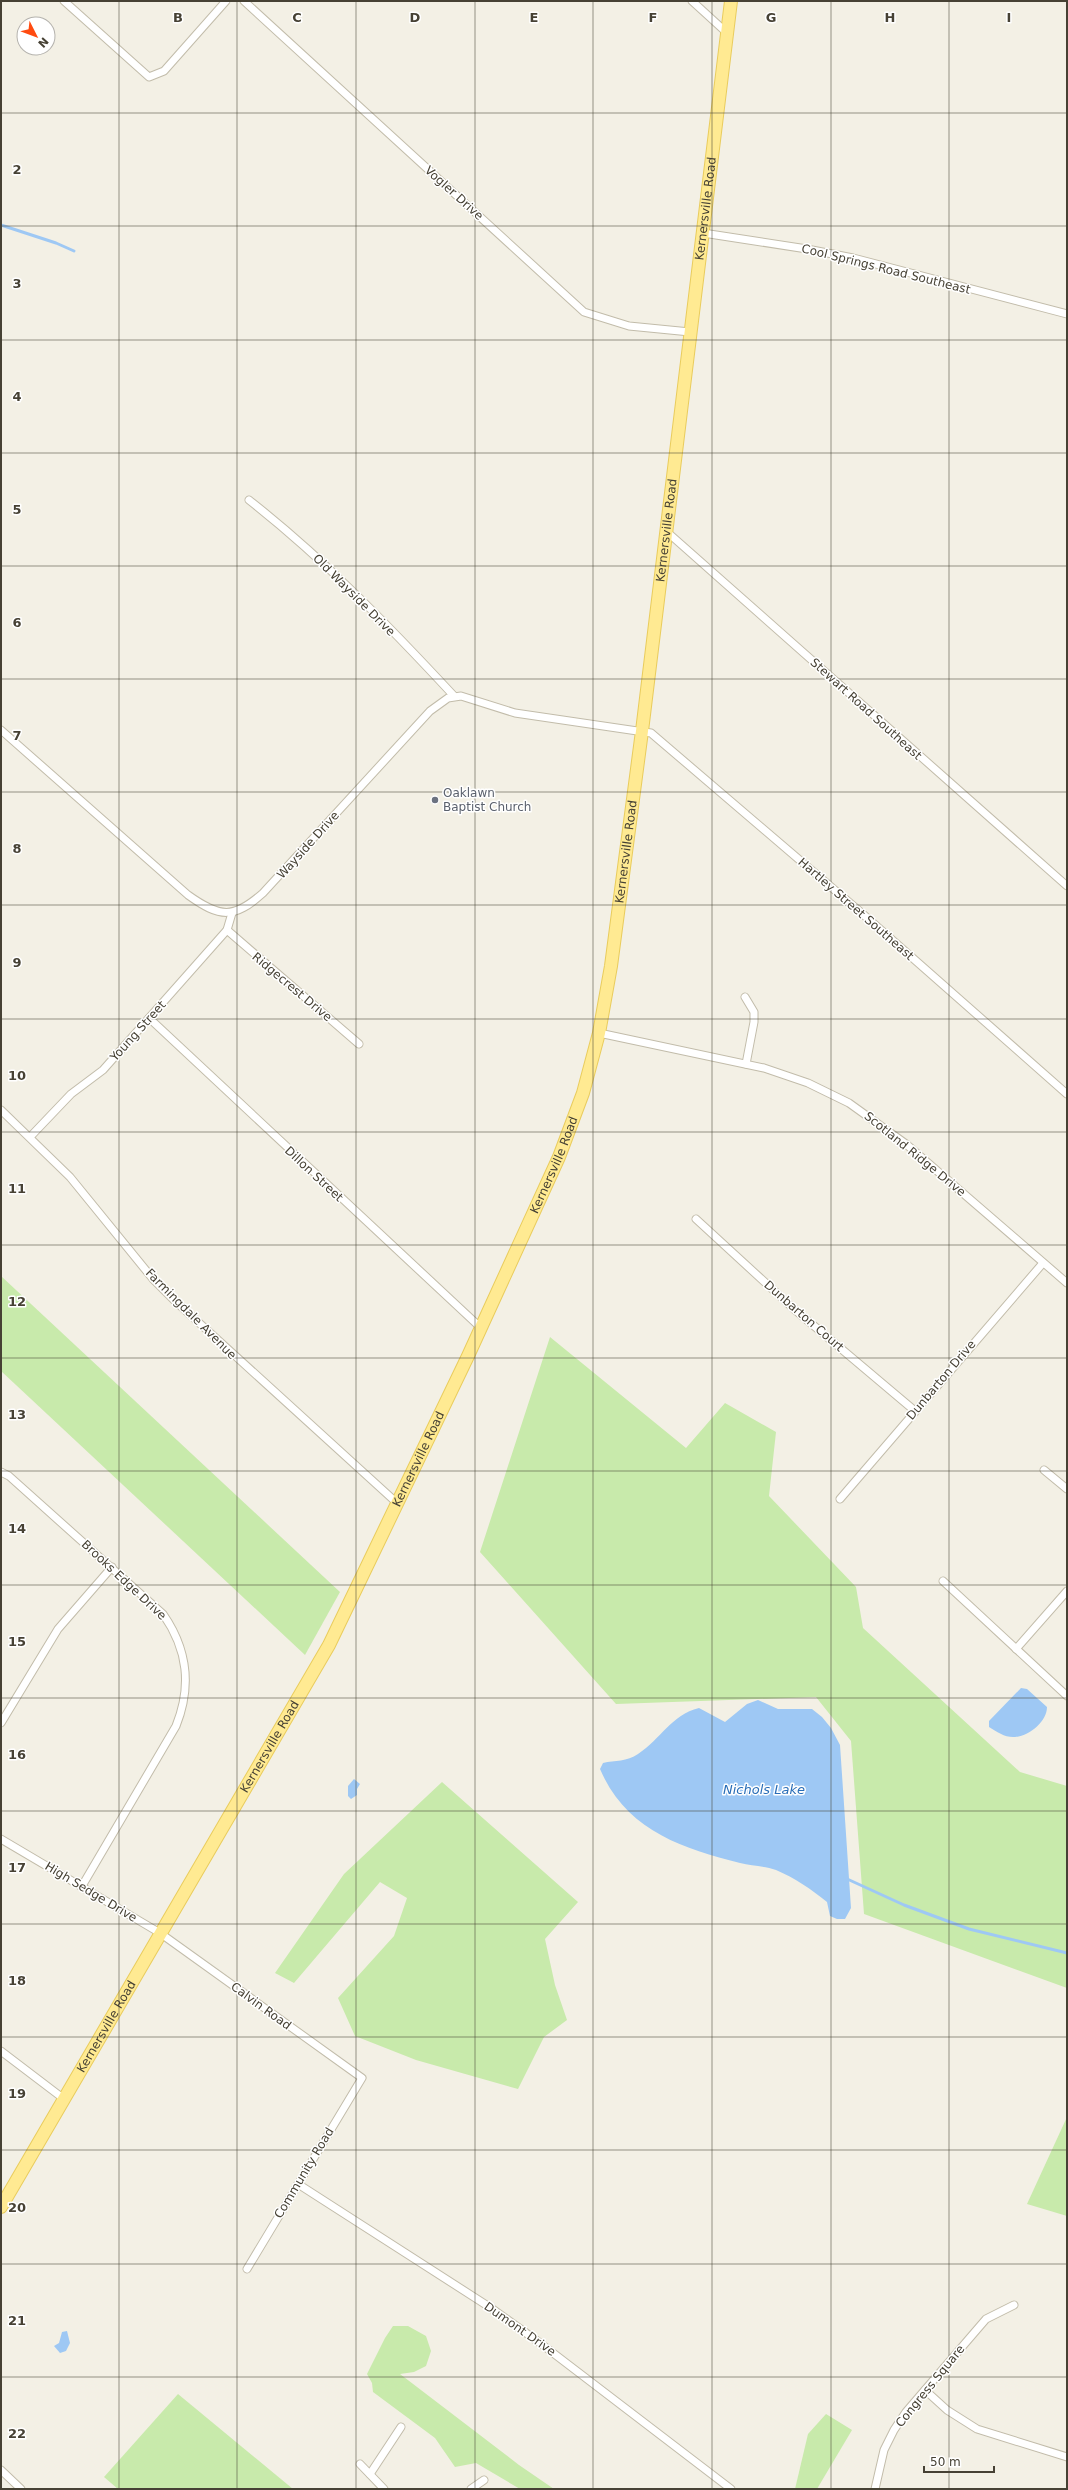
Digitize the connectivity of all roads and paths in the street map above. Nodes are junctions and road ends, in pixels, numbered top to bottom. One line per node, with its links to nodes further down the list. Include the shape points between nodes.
1 (64, 1): 2 (street, via 149,77 164,71)
2 (226, 1)
3 (244, 1): 9 (street, Vogler Drive, via 584,312 629,326)
4 (692, 1): 6 (street)
5 (730, 1): 6 (main road, Kernersville Road)
6 (726, 32): 7 (main road, Kernersville Road)
7 (703, 233): 8 (street, Cool Springs Road Southeast, via 807,248); 9 (main road, Kernersville Road)
8 (1067, 314)
9 (690, 332): 11 (main road, Kernersville Road)
10 (249, 500): 12 (street, Old Wayside Drive, via 322,560)
11 (666, 530): 14 (main road, Kernersville Road); 15 (street, Stewart Road Southeast)
12 (454, 696): 14 (street, via 514,713); 16 (street, Wayside Drive, via 430,711 263,893 241,910)
13 (1, 730): 16 (street, via 188,895 210,909)
14 (642, 731): 20 (main road, Kernersville Road, via 611,966); 23 (street, Hartley Street Southeast, via 651,733 663,743)
15 (1067, 886)
16 (232, 913): 17 (street, Young Street)
17 (227, 930): 19 (street, Young Street); 21 (street, Ridgecrest Drive)
18 (745, 997): 22 (street, via 754,1012)
19 (149, 1018): 25 (street, Young Street, via 103,1070 71,1094); 29 (street, Dillon Street)
20 (599, 1033): 22 (street, Scotland Ridge Drive); 29 (main road, Kernersville Road, via 583,1093 559,1157)
21 (359, 1044)
22 (746, 1064): 27 (street, Scotland Ridge Drive, via 808,1083 869,1116 906,1144)
23 (1067, 1094)
24 (1, 1110): 25 (street, Farmingdale Avenue)
25 (30, 1137): 35 (street, Farmingdale Avenue, via 70,1177 153,1279 174,1300)
26 (696, 1219): 30 (street, Dunbarton Court, via 794,1309)
27 (1043, 1263): 28 (street, Scotland Ridge Drive); 30 (street, Dunbarton Drive)
28 (1067, 1283)
29 (481, 1328): 35 (main road, Kernersville Road)
30 (915, 1411): 34 (street, Dunbarton Drive)
31 (1044, 1470): 33 (street)
32 (1, 1472): 36 (street, Brooks Edge Drive, via 9,1476)
33 (1067, 1489)
34 (840, 1499)
35 (397, 1503): 44 (main road, Kernersville Road, via 330,1645)
36 (112, 1568): 41 (street, via 58,1629); 43 (street, Brooks Edge Drive, via 162,1614 172,1628 184,1655 187,1683 185,1699 176,1726)
37 (943, 1581): 39 (street)
38 (1067, 1591): 39 (street)
39 (1016, 1649): 40 (street)
40 (1067, 1696)
41 (1, 1723)
42 (1, 1839): 43 (street, High Sedge Drive)
43 (82, 1886): 44 (street, High Sedge Drive)
44 (160, 1933): 46 (street, Calvin Road); 47 (main road, Kernersville Road)
45 (1, 2051): 47 (street)
46 (362, 2078): 48 (street, Community Road)
47 (64, 2099): 49 (main road, Kernersville Road)
48 (298, 2184): 50 (street, Community Road); 62 (street, Dumont Drive, via 540,2342)
49 (1, 2207)
50 (247, 2269)
51 (1014, 2306): 52 (street, Congress Square, via 986,2319)
52 (925, 2390): 54 (street, via 947,2410 977,2428); 63 (street, Congress Square, via 894,2430 884,2450)
53 (401, 2427): 57 (street)
54 (1067, 2457)
55 (360, 2464): 57 (street)
56 (1, 2470): 59 (street)
57 (370, 2474): 60 (street)
58 (484, 2480): 61 (street)
59 (21, 2489)
60 (384, 2489)
61 (471, 2489)
62 (731, 2489)
63 (876, 2489)

